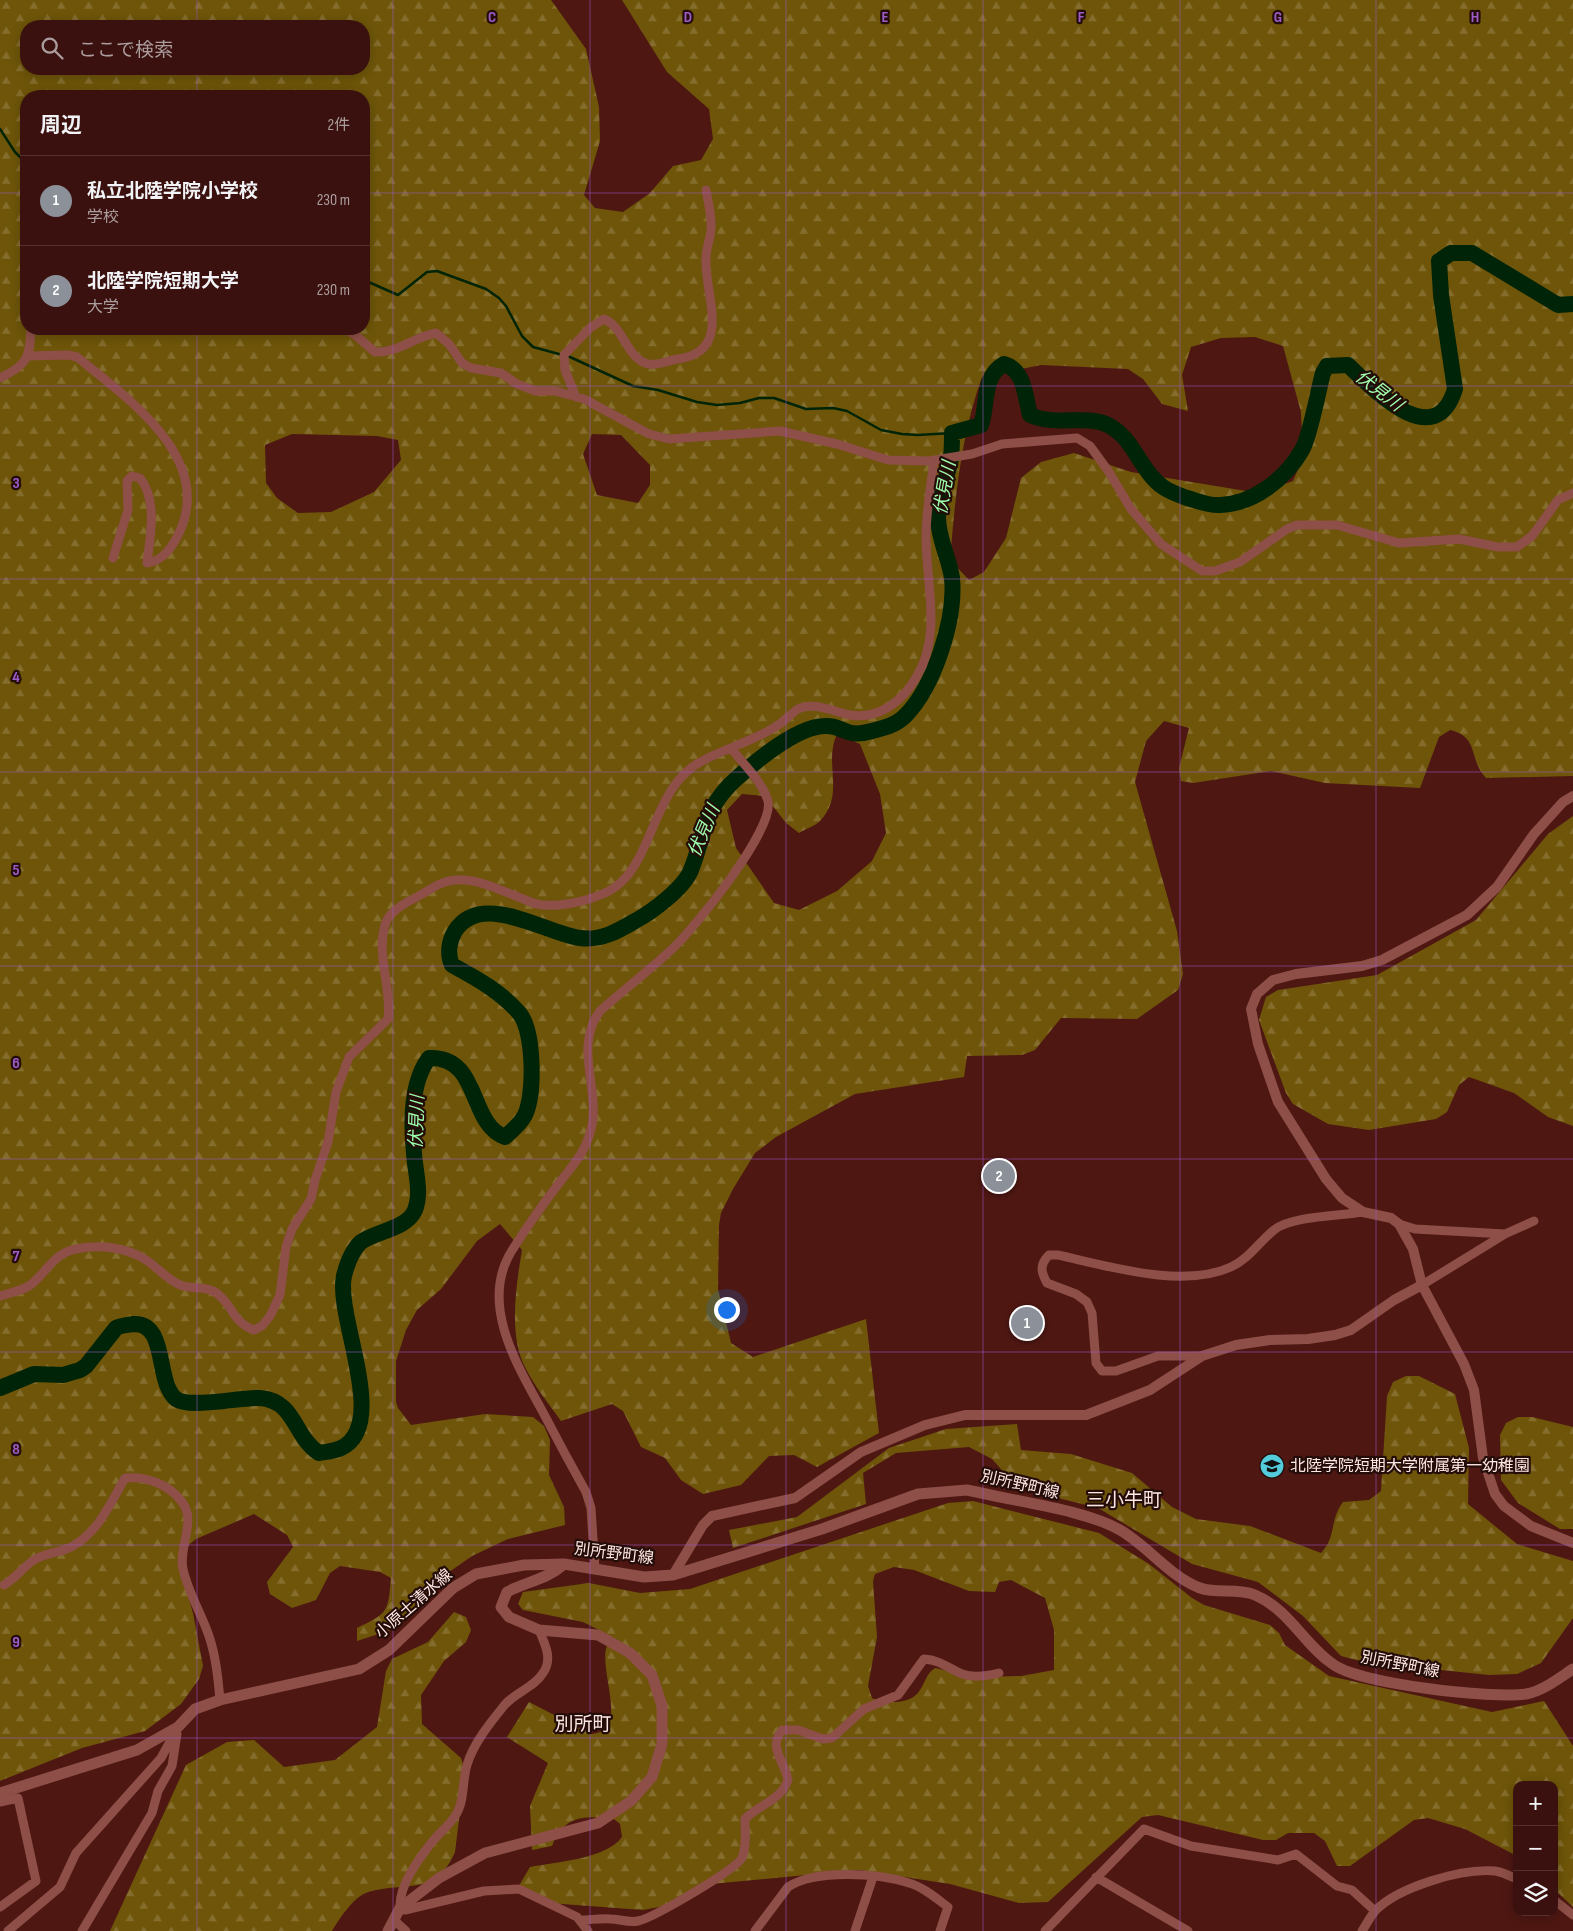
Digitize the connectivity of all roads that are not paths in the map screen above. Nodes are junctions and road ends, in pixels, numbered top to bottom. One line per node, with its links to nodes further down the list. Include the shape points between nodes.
1 (706, 190): 6 (street, via 712,227 706,257 713,330 708,342 689,358 647,364 635,355 613,323 604,319 590,328 564,355 565,370)
2 (30, 335): 4 (street)
3 (352, 335): 6 (street, via 375,352 392,351 436,333 462,363 471,368 501,373 535,391 555,391)
4 (28, 356): 5 (street, via 23,365); 9 (street, via 77,357 139,410 165,438 184,468 188,495 186,516 168,551 154,562 147,563 152,525 148,494 140,478 132,476 127,482 128,510)
5 (0, 378)
6 (576, 397): 7 (street, via 648,434 669,439 780,431 888,460)
7 (934, 460): 8 (street, via 972,454 1002,444 1077,438 1090,446 1131,509 1161,544 1202,571 1215,571 1240,562 1286,529 1297,525 1337,525 1399,543 1459,539 1498,547 1517,547 1532,536 1558,500); 10 (street, via 926,538 932,625 929,646 910,688 895,703 874,715 851,715 813,707 799,709 777,726)
8 (1573, 493)
9 (113, 558)
10 (731, 748): 17 (street, via 701,761 679,781 661,806 635,867 624,881 608,891 568,904 542,906 468,880 446,881 390,915 383,937 388,1019 349,1057 336,1092 328,1142 311,1199 292,1229 286,1247 280,1295 262,1326 254,1330 240,1323 214,1291 179,1285 146,1260 104,1246 61,1254 30,1285); 21 (street, via 768,802 756,839 706,911 673,948 600,1011 593,1021 587,1041 593,1119 590,1133 578,1160 504,1266 500,1294 504,1333 519,1369 586,1492 591,1508)
11 (1573, 796): 12 (street, via 1563,802 1534,834 1497,887 1467,915 1382,960 1362,966 1280,977 1257,994 1251,1009 1252,1021 1278,1102 1326,1179 1342,1198)
12 (1363, 1212): 14 (street, via 1391,1218); 18 (street, via 1286,1223 1274,1230 1243,1261 1209,1274 1145,1274 1058,1255 1049,1255 1044,1260 1042,1273 1047,1283 1076,1294 1087,1302 1092,1313 1096,1363 1102,1371 1116,1371 1158,1356)
13 (1534, 1221): 15 (street)
14 (1399, 1224): 15 (street, via 1415,1229); 16 (street, via 1413,1249)
15 (1505, 1234): 16 (street)
16 (1422, 1285): 18 (street, via 1351,1330 1336,1335 1236,1345); 19 (street, via 1464,1364 1474,1390 1483,1458 1495,1494 1504,1506 1531,1526)
17 (0, 1296)
18 (1202, 1356): 22 (street, via 1150,1390 1086,1415 965,1415 926,1425 861,1452 795,1498 712,1516)
19 (1573, 1543)
20 (564, 1564): 21 (main road, 別所野町線); 24 (main road, via 554,1573 523,1584 504,1597 502,1607 509,1617); 27 (main road, 小原土清水線, via 524,1565 476,1574 453,1588 389,1650 359,1669)
21 (595, 1569): 22 (main road, 別所野町線, via 644,1577)
22 (673, 1576): 25 (main road, 別所野町線, via 822,1529 918,1494 967,1490 1095,1519 1121,1530 1199,1588 1254,1594 1275,1605 1313,1648 1335,1666 1356,1675 1440,1690 1500,1696 1529,1693)
23 (4, 1585): 27 (street, via 15,1579 32,1561 70,1548 92,1533 125,1478 140,1477 156,1482 183,1502 188,1512 182,1567 216,1659)
24 (539, 1630): 36 (street, via 547,1648 548,1661 544,1672 504,1705 471,1754 459,1809 408,1878 400,1897); 36 (main road, via 598,1635 630,1653 652,1675 662,1706 662,1744 652,1777 630,1802 598,1823 485,1853 439,1878)
25 (1573, 1669)
26 (999, 1673): 40 (street, via 972,1676 938,1660 924,1659 898,1695 864,1709 832,1738 823,1739 798,1730 782,1730 776,1738 775,1747 788,1780 777,1798 745,1820 745,1847 734,1868 688,1897 638,1921 612,1918)
27 (220, 1700): 28 (main road, 小原土清水線, via 195,1709)
28 (178, 1726): 29 (main road, 小原土清水線, via 137,1750); 41 (street, via 161,1758 76,1853 60,1887); 42 (street, via 172,1766 158,1791 152,1813)
29 (0, 1793)
30 (0, 1802): 35 (street, via 18,1798 36,1881)
31 (873, 1877): 46 (street, via 841,1874 795,1882 778,1898); 47 (street); 48 (street, via 913,1884 948,1907)
32 (1096, 1877): 37 (street, via 1144,1829 1191,1846 1278,1860 1296,1854 1337,1886 1352,1890); 49 (street); 50 (street)
33 (1513, 1877): 37 (street, via 1496,1871 1459,1873 1432,1880)
34 (1558, 1903): 38 (street)
35 (0, 1907)
36 (400, 1908): 39 (main road); 40 (street, via 405,1910 484,1891 519,1889)
37 (1375, 1911): 51 (street)
38 (1573, 1915)
39 (394, 1920): 43 (main road); 44 (street)
40 (580, 1920): 45 (street)
41 (8, 1931)
42 (82, 1931)
43 (388, 1931)
44 (406, 1931)
45 (588, 1931)
46 (756, 1931)
47 (856, 1931)
48 (940, 1931)
49 (1045, 1931)
50 (1188, 1931)
51 (1362, 1931)

